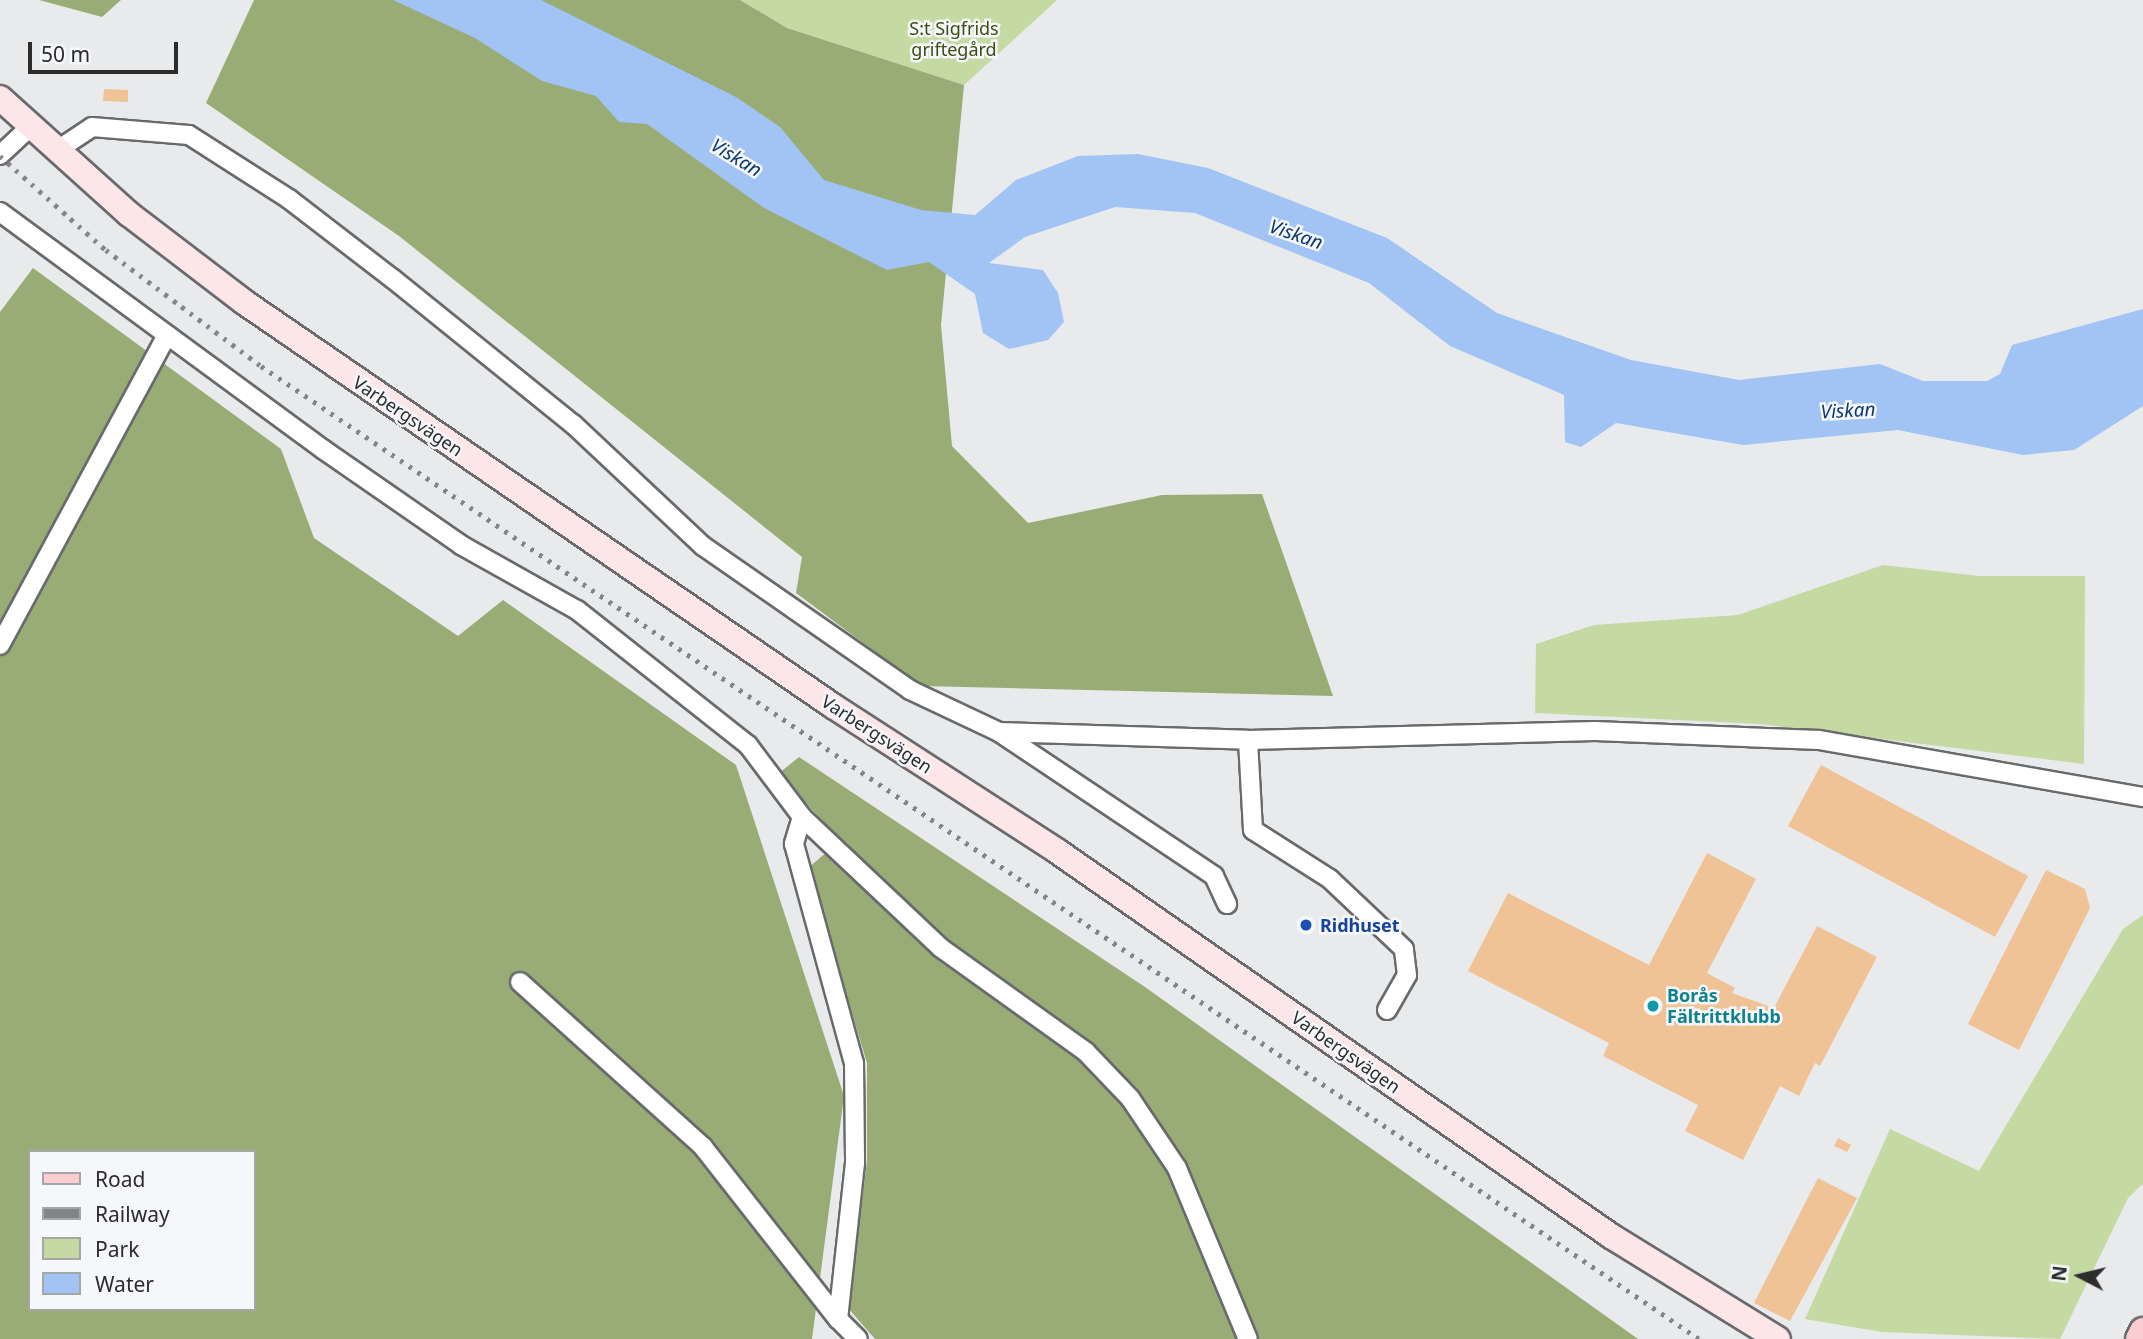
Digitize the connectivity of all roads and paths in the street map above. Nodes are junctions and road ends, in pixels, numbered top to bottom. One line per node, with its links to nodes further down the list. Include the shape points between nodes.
1 (0, 97): 2 (main road, Varbergsvägen)
2 (30, 127): 3 (main road, Varbergsvägen); 4 (street)
3 (55, 150): 8 (street, via 92,127 189,135 289,199 393,279 573,424 703,545 910,690); 19 (main road, Varbergsvägen, via 212,278 349,376 1058,851 1601,1229)
4 (0, 155)
5 (0, 212): 6 (street)
6 (167, 335): 7 (street); 11 (street, via 461,545 587,618 748,745)
7 (0, 645)
8 (999, 732): 9 (street); 12 (street, via 1214,876)
9 (1248, 740): 10 (street, via 1595,731 1819,740); 14 (street, via 1253,830 1330,879 1404,949 1407,975)
10 (2143, 797)
11 (802, 817): 15 (street, via 794,844 854,1062 855,1163); 18 (street, via 941,948 1086,1052 1130,1098 1177,1168)
12 (1227, 904)
13 (520, 982): 15 (street, via 703,1147)
14 (1387, 1010)
15 (838, 1320): 17 (street)
16 (2143, 1331): 20 (main road)
17 (858, 1339)
18 (1248, 1339)
19 (1778, 1339)
20 (2139, 1339)

